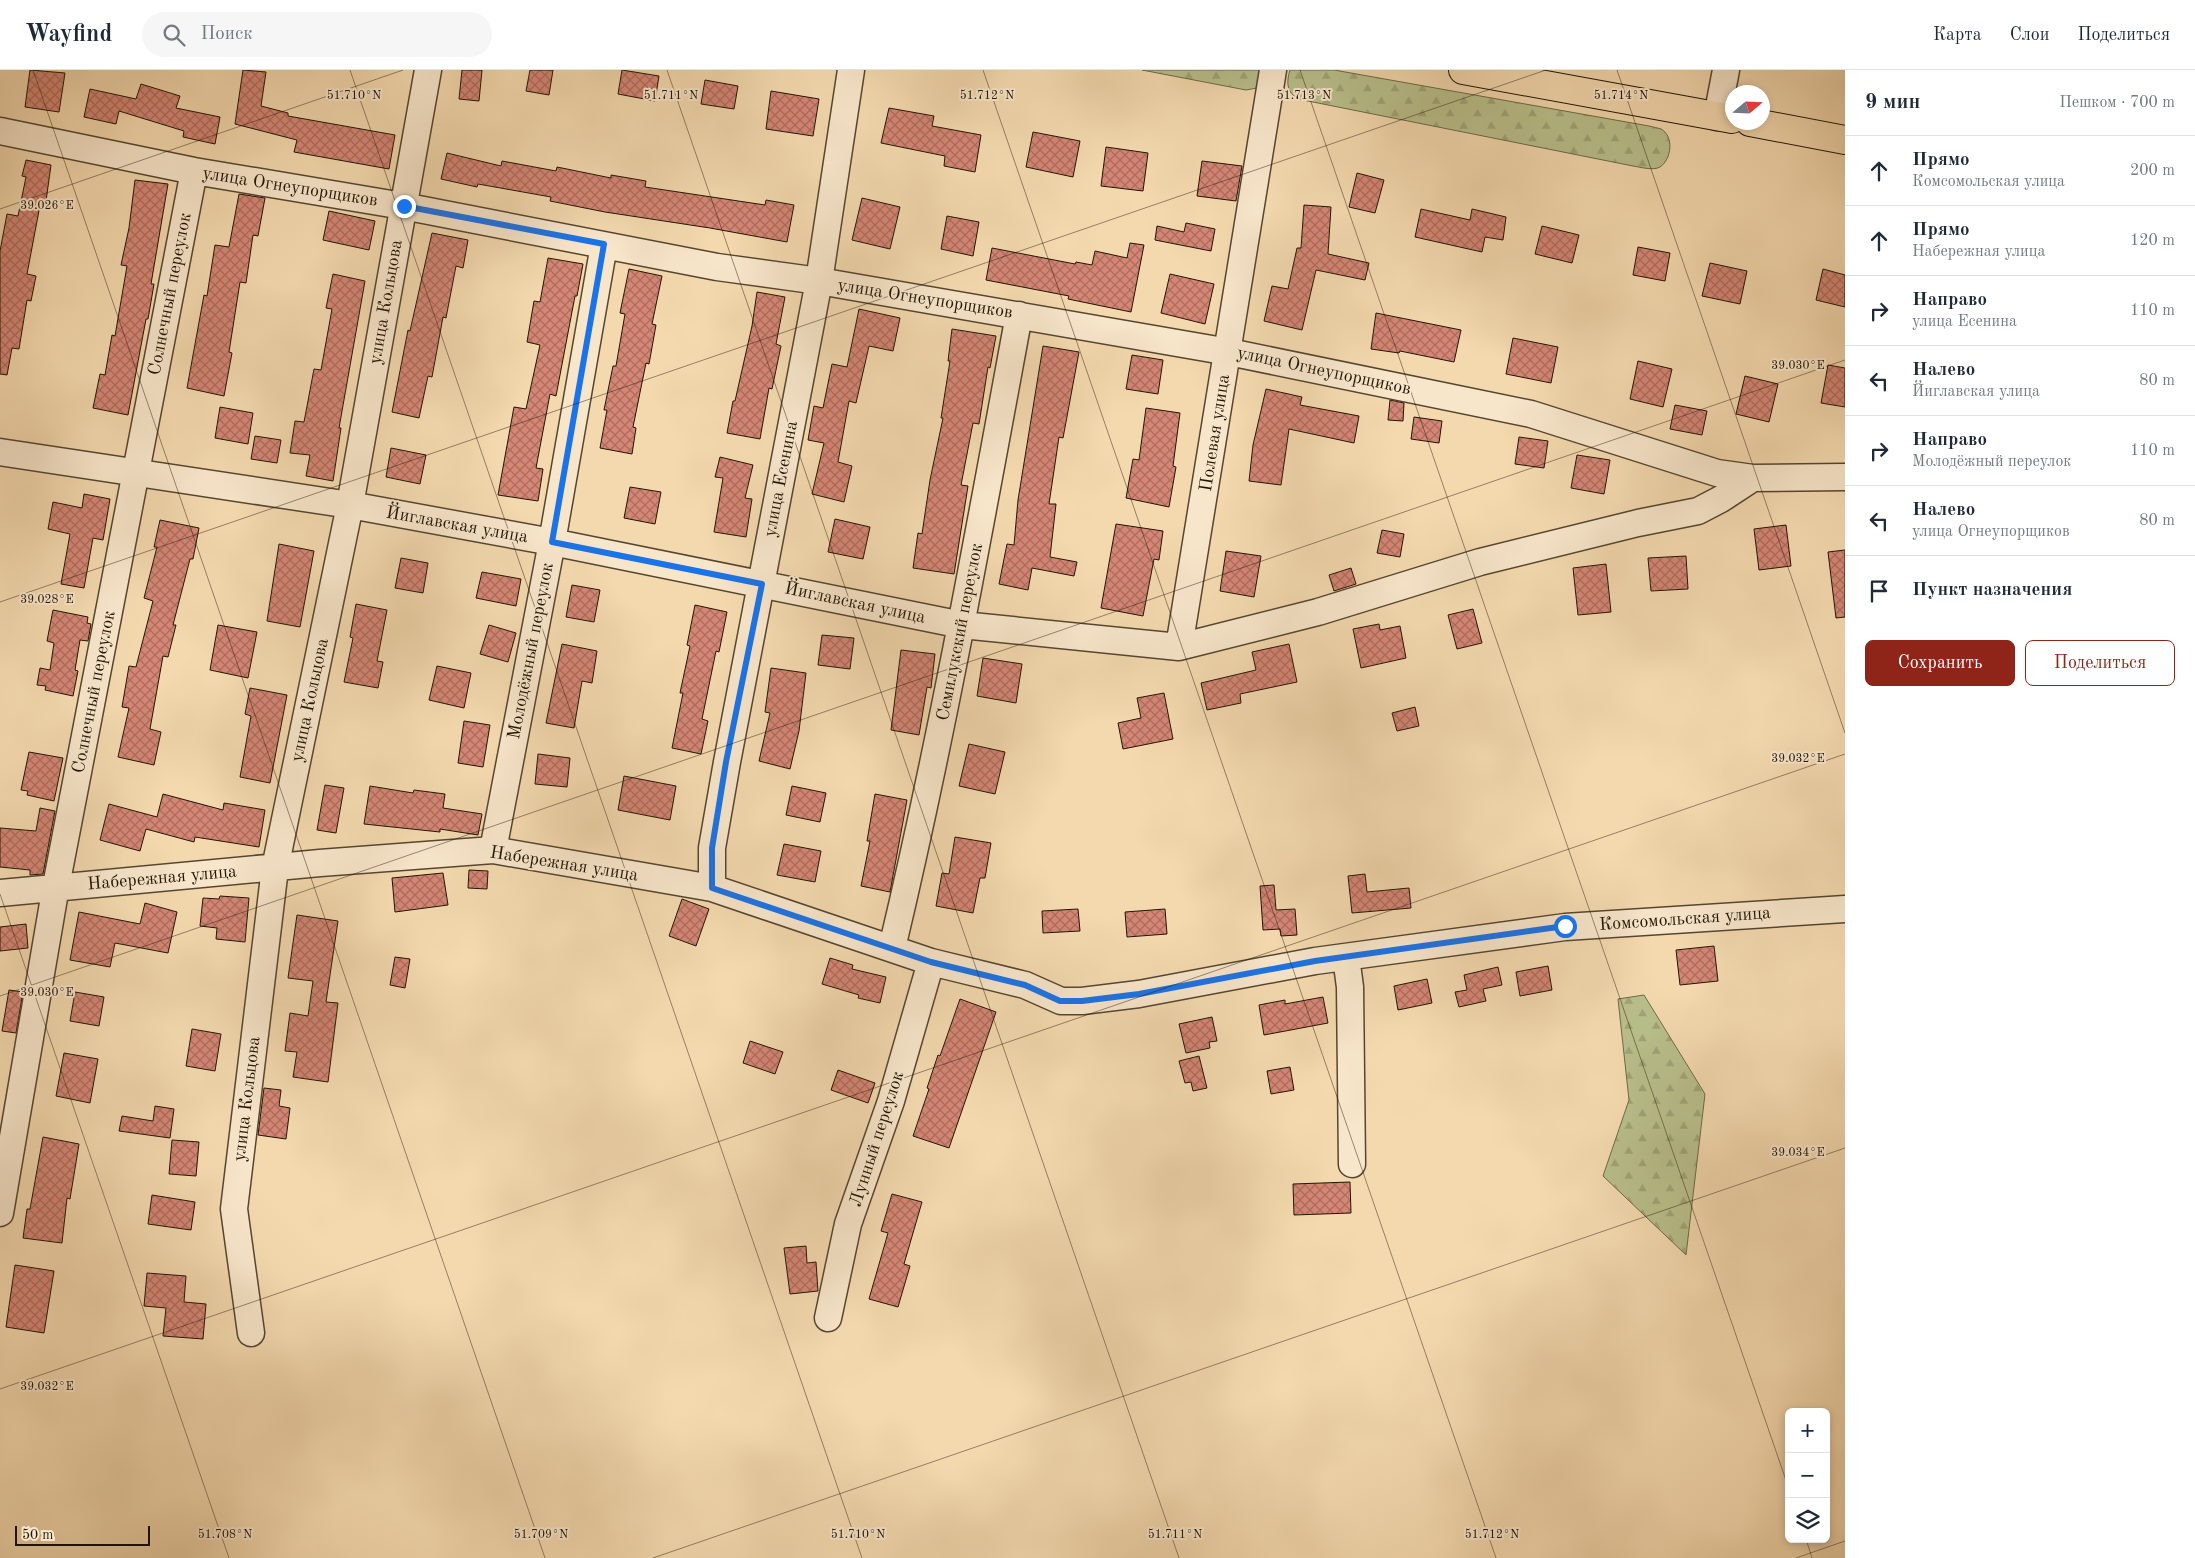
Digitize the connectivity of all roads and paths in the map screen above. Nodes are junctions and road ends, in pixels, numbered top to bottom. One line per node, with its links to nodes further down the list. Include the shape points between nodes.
1 (428, 70): 12 (street, улица Кольцова)
2 (851, 70): 14 (street, улица Есенина)
3 (1273, 70): 16 (street, Полевая улица)
4 (1463, 70): 7 (main road)
5 (1726, 70): 6 (street)
6 (1726, 85)
7 (1725, 118)
8 (1770, 126): 10 (main road)
9 (0, 131): 11 (street, улица Огнеупорщиков)
10 (1845, 140)
11 (194, 171): 12 (street, улица Огнеупорщиков); 18 (street, Солнечный переулок)
12 (404, 206): 13 (street, улица Огнеупорщиков); 21 (street, улица Кольцова)
13 (604, 244): 14 (street, улица Огнеупорщиков, via 717,267); 22 (street, Молодёжный переулок)
14 (819, 281): 15 (street, улица Огнеупорщиков); 23 (street, улица Есенина)
15 (1019, 315): 16 (street, улица Огнеупорщиков); 24 (street, Семилукский переулок)
16 (1228, 352): 20 (street, улица Огнеупорщиков, via 1532,414 1717,473); 25 (street, Полевая улица)
17 (0, 452): 18 (street, Йиглавская улица)
18 (135, 474): 21 (street, Йиглавская улица); 28 (street, Солнечный переулок)
19 (1845, 477): 20 (street, улица Огнеупорщиков)
20 (1753, 478): 25 (street, Йиглавская улица, via 1698,511 1480,562 1318,612)
21 (350, 505): 22 (street, Йиглавская улица); 27 (street, улица Кольцова)
22 (552, 542): 23 (street, Йиглавская улица); 26 (street, Молодёжный переулок)
23 (762, 584): 24 (street, Йиглавская улица); 29 (street, улица Есенина, via 726,762 712,848)
24 (962, 625): 25 (street, Йиглавская улица); 32 (street, Семилукский переулок, via 921,826)
25 (1179, 647)
26 (492, 850): 27 (street, Набережная улица); 29 (street, Набережная улица)
27 (275, 868): 28 (street, Набережная улица); 39 (street, улица Кольцова, via 234,1209)
28 (56, 886): 30 (street, Набережная улица); 37 (street, Солнечный переулок)
29 (712, 888): 32 (street, Набережная улица)
30 (0, 893)
31 (1845, 908): 33 (street, Комсомольская улица, via 1565,926)
32 (892, 948): 34 (street, Набережная улица)
33 (1346, 957): 35 (street, Комсомольская улица, via 1082,1001 1060,1001); 36 (street, via 1350,987)
34 (931, 962): 35 (street, Набережная улица); 38 (street, Лунный переулок, via 891,1101 848,1224)
35 (1025, 985)
36 (1352, 1164)
37 (0, 1213)
38 (828, 1318)
39 (252, 1333)

